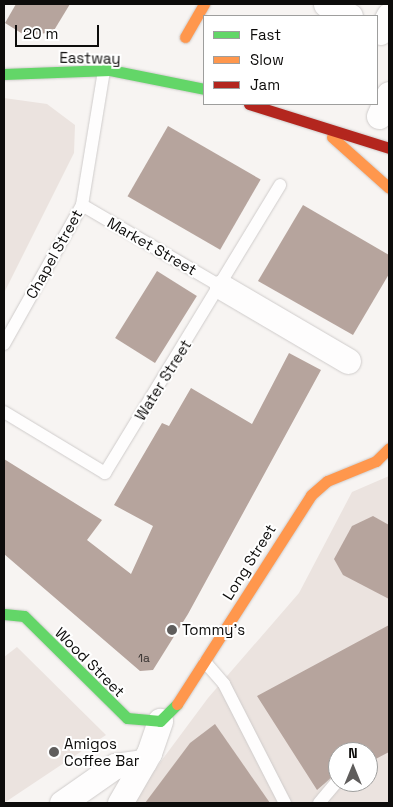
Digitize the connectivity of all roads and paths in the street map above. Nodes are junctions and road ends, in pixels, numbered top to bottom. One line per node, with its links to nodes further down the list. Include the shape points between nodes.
1 (204, 4): 4 (street)
2 (326, 4): 3 (street)
3 (348, 15)
4 (185, 37)
5 (104, 70): 6 (street, Eastway); 7 (street, Eastway); 13 (lane, Chapel Street)
6 (4, 74)
7 (203, 89)
8 (252, 105): 9 (street)
9 (321, 128): 10 (street); 12 (street)
10 (389, 148)
11 (280, 185): 14 (lane, Water Street)
12 (389, 188)
13 (82, 205): 14 (lane, Market Street); 15 (lane, Chapel Street)
14 (222, 287): 16 (street); 17 (lane, Water Street, via 105,473)
15 (4, 344)
16 (348, 361)
17 (4, 412)
18 (389, 448): 20 (street, Long Street, via 376,461 327,481 311,495)
19 (4, 614): 21 (street, Wood Street, via 24,616 127,718)
20 (205, 662): 21 (street, Long Street, via 172,712); 26 (lane, via 224,684)
21 (160, 721): 22 (street)
22 (144, 762): 24 (street, via 115,766); 25 (street)
23 (328, 792): 27 (lane)
24 (62, 803)
25 (120, 803)
26 (285, 803)
27 (319, 803)

